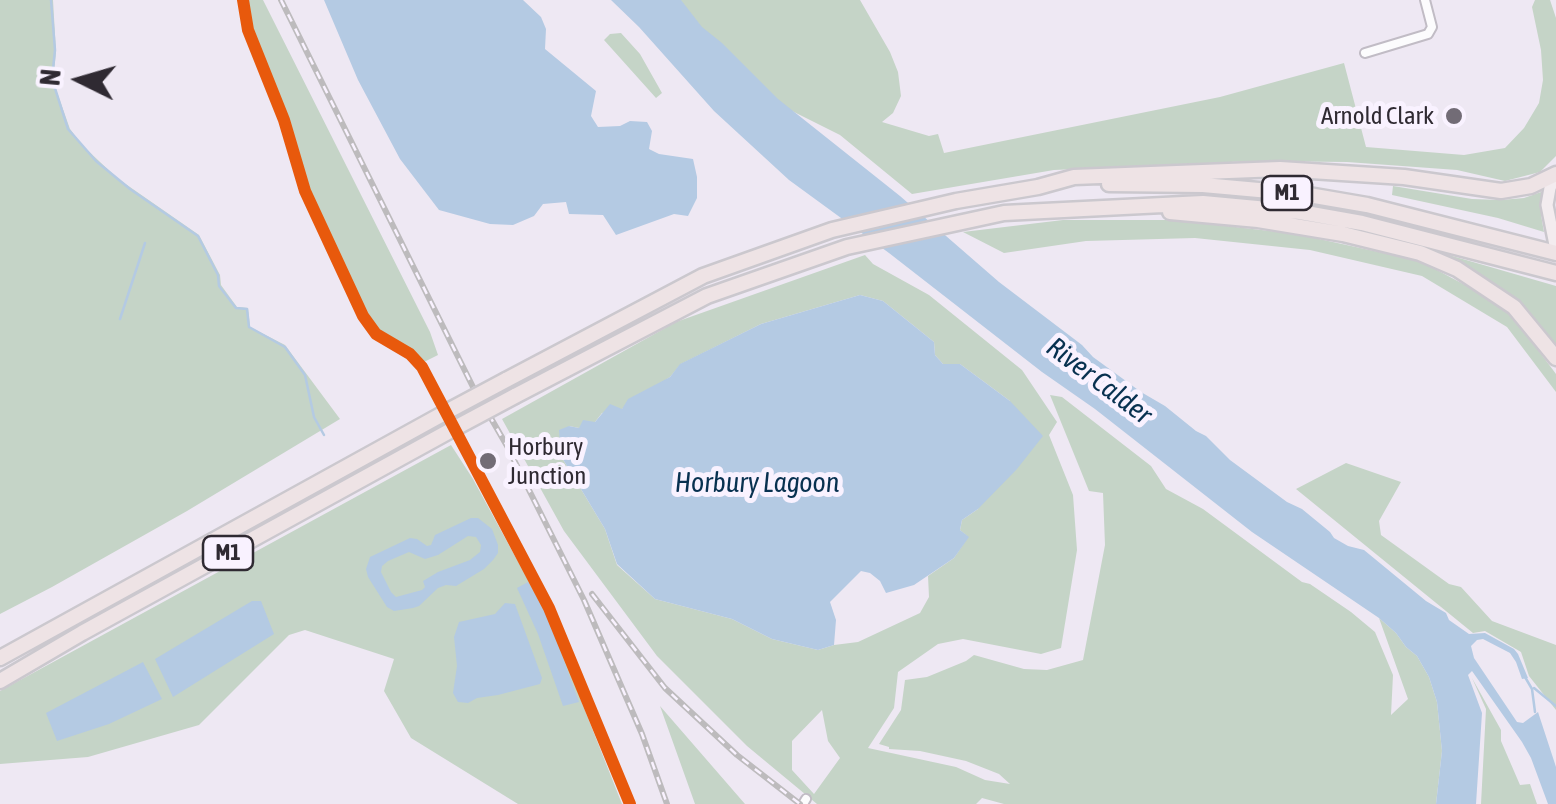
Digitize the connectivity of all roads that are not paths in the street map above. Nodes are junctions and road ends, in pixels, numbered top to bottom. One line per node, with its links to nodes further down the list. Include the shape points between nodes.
1 (1425, 0): 2 (street, via 1428,34)
2 (1365, 54)
3 (1556, 174): 4 (highway, via 1502,191 1280,169 1074,177); 6 (main road, via 1547,205)
4 (1038, 187): 6 (highway, M1, via 1203,185 1303,194); 9 (highway, M1, bridge, via 832,230 703,276)
5 (1104, 206): 7 (highway, M1, via 1203,203 1300,212); 8 (highway, via 1258,220 1420,253 1514,307); 10 (highway, M1, bridge, via 975,218 847,248 706,296)
6 (1556, 251)
7 (1556, 273)
8 (1556, 358)
9 (0, 658)
10 (0, 681)

